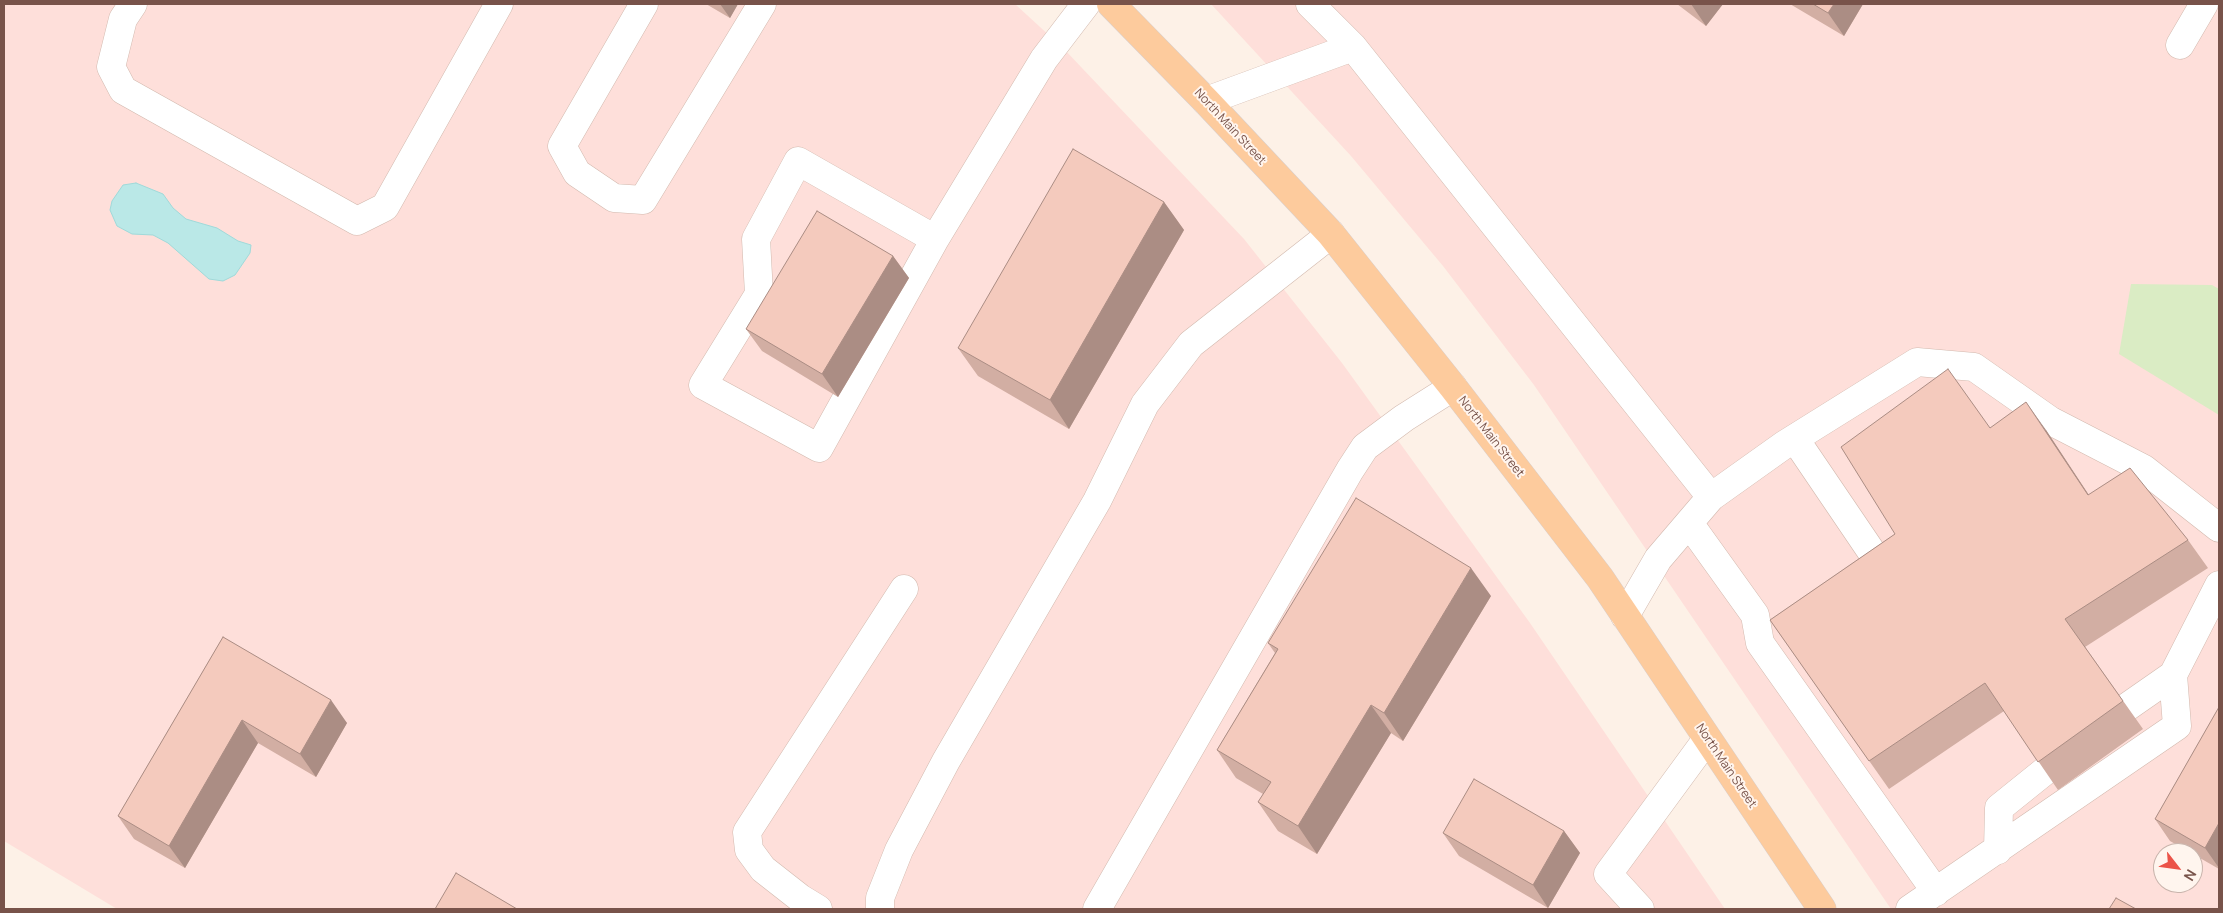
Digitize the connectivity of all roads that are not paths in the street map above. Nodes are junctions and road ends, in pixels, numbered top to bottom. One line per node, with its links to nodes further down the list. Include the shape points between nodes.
1 (133, 4): 2 (street, via 123,19 111,67 123,90 357,221 385,207)
2 (499, 4)
3 (644, 4): 4 (street, via 562,146 577,173 614,198 643,200)
4 (762, 4)
5 (1086, 4): 13 (street, via 1044,59)
6 (1310, 4): 10 (street)
7 (2204, 4): 9 (street)
8 (1123, 8): 11 (main road, North Main Street)
9 (2180, 45)
10 (1353, 47): 11 (street); 16 (street)
11 (1206, 101): 12 (main road, North Main Street)
12 (1331, 234): 14 (main road, North Main Street); 30 (street, via 1191,344 1145,404 1097,501 946,761 899,850 880,898)
13 (935, 239): 13 (street, via 819,448 703,386 759,294 756,239 798,161)
14 (1453, 388): 22 (main road, North Main Street, via 1600,578); 31 (street, via 1404,418 1365,448)
15 (1795, 439): 16 (street); 18 (street, via 1917,362 1974,366 2051,421 2144,469); 19 (street)
16 (1711, 497): 17 (street)
17 (1689, 523): 22 (street, via 1658,559); 28 (street, via 1755,614 1760,643)
18 (2219, 528)
19 (1873, 554)
20 (2219, 585): 23 (street)
21 (904, 589): 29 (street, via 747,832 749,850 764,869)
22 (1625, 616): 25 (main road, North Main Street)
23 (2173, 675): 24 (street); 27 (street, via 2177,726)
24 (2127, 708)
25 (1707, 739): 32 (street, via 1608,874); 33 (main road, North Main Street)
26 (2045, 771): 27 (street, via 1998,808)
27 (1998, 850): 28 (street)
28 (1936, 892): 34 (street)
29 (818, 909)
30 (880, 909)
31 (1097, 909)
32 (1640, 909)
33 (1822, 909)
34 (1910, 909)

